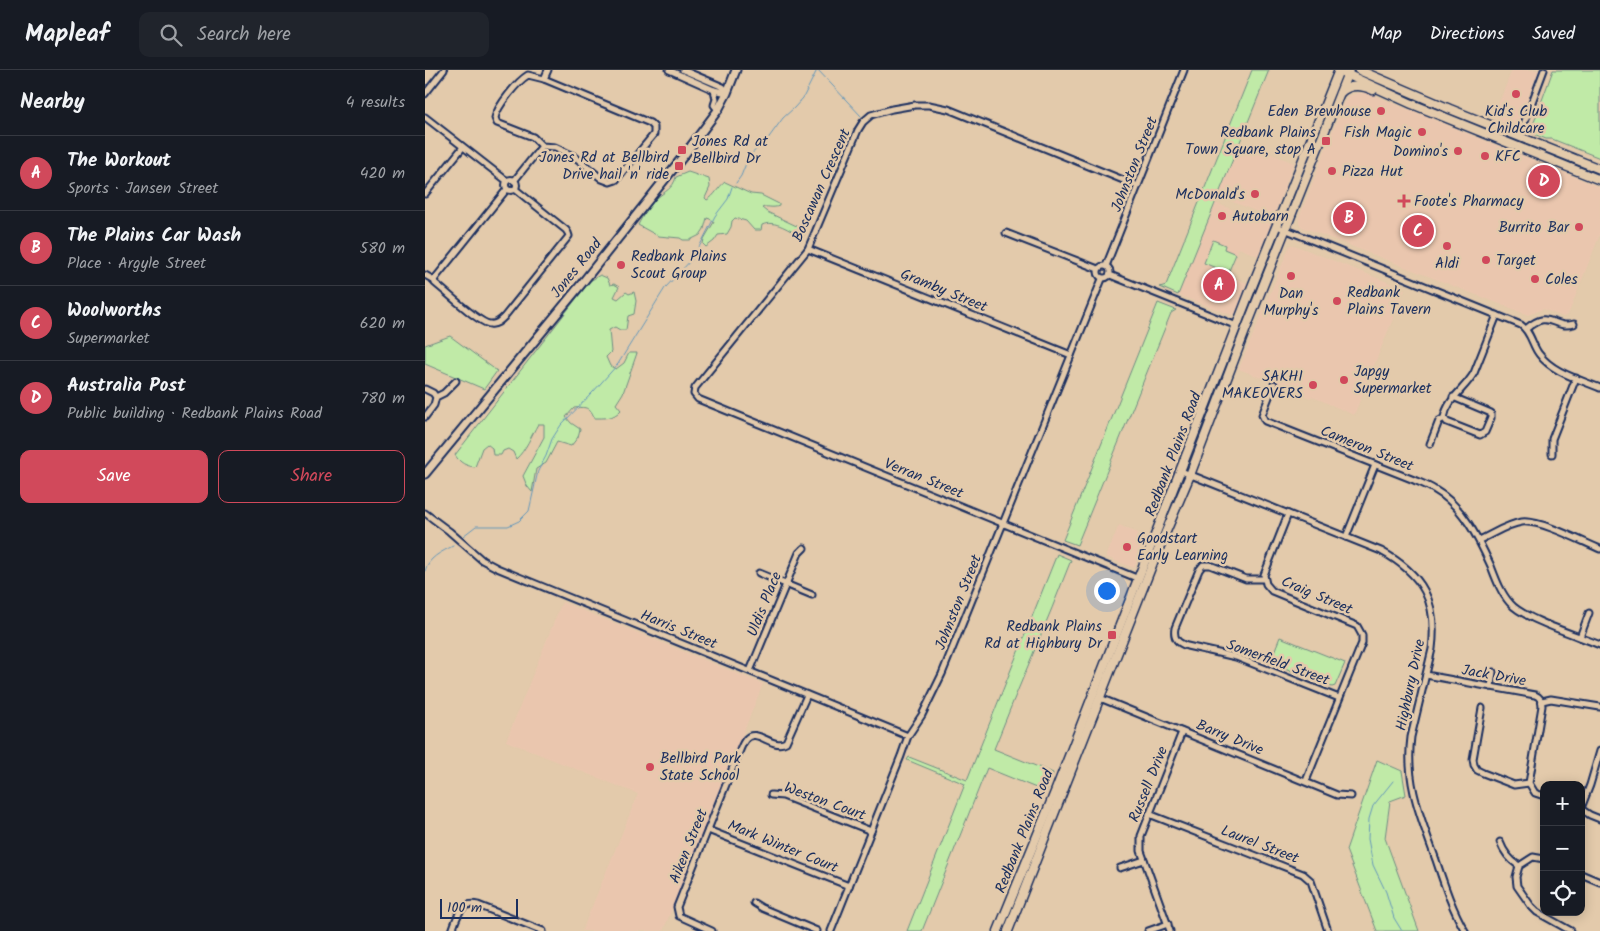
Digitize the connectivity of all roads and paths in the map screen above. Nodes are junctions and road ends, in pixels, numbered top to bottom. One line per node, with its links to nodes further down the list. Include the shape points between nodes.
1 (444, 70): 15 (street)
2 (548, 70): 12 (street)
3 (669, 70): 11 (street)
4 (683, 70): 11 (street)
5 (736, 70): 14 (street, Jones Road)
6 (1184, 70): 29 (street, Johnston Street)
7 (1338, 70): 10 (main road); 28 (main road, Redbank Plains Road)
8 (1544, 70): 20 (street)
9 (1363, 71): 20 (main road)
10 (1348, 72): 16 (main road, Redbank Plains Road); 17 (main road)
11 (689, 74): 13 (street); 14 (street, via 723,87)
12 (544, 79): 21 (street, via 528,75 521,79 495,118 497,123 533,137); 21 (street, via 650,123 655,131 617,180 610,182 574,156 555,147)
13 (714, 90): 14 (street); 18 (street, via 714,104)
14 (727, 93): 18 (street, Jones Road)
15 (425, 94)
16 (1339, 94): 17 (main road, via 1345,88 1357,86); 23 (main road, Redbank Plains Road)
17 (1404, 99): 25 (main road)
18 (718, 110): 64 (street, Jones Road)
19 (425, 117): 22 (street)
20 (1519, 137): 24 (main road)
21 (543, 146): 27 (street)
22 (463, 147): 26 (street); 32 (street)
23 (1316, 152): 28 (main road, via 1309,156 1299,181); 34 (main road, Redbank Plains Road)
24 (1600, 169)
25 (1600, 180)
26 (507, 181): 27 (street); 30 (street)
27 (514, 181): 31 (street)
28 (1293, 184): 33 (main road, Redbank Plains Road)
29 (1138, 186): 36 (street, Boscawan Crescent, via 948,109 929,104 892,109 871,115 863,122); 37 (street, Johnston Street)
30 (507, 189): 31 (street); 42 (street)
31 (515, 189): 42 (street, via 566,230 569,236 500,321 491,324 481,321)
32 (425, 194)
33 (1277, 226): 34 (street); 45 (main road, Redbank Plains Road)
34 (1285, 230): 43 (street); 47 (main road, Redbank Plains Road)
35 (1006, 233): 38 (street)
36 (808, 249): 48 (street, Gramby Street); 55 (street, Boscawan Crescent, via 695,388)
37 (1106, 266): 38 (street); 40 (street)
38 (1098, 269): 41 (street)
39 (425, 275): 42 (street)
40 (1110, 275): 41 (street); 45 (street)
41 (1102, 279): 48 (street, Johnston Street)
42 (434, 280)
43 (1497, 315): 46 (street); 57 (street, via 1474,373)
44 (1574, 324): 46 (street, via 1545,319)
45 (1237, 326): 49 (main road, Redbank Plains Road)
46 (1526, 329): 50 (street, via 1537,352 1546,361)
47 (1245, 331): 49 (main road, via 1239,331 1230,354); 65 (main road, Redbank Plains Road)
48 (1071, 355): 69 (street, Johnston Street)
49 (1225, 356): 63 (main road, Redbank Plains Road)
50 (1576, 378): 53 (street); 61 (street, via 1552,439)
51 (456, 381): 56 (street)
52 (1274, 384): 62 (street, Cameron Street, via 1262,415 1265,421)
53 (1600, 388)
54 (425, 389): 56 (street)
55 (694, 394): 69 (street, Verran Street, via 698,399)
56 (436, 397): 58 (street)
57 (1453, 397): 59 (street); 59 (street, via 1491,414 1491,418 1485,432 1480,434)
58 (425, 417)
59 (1444, 418): 60 (street, via 1439,421)
60 (1430, 444)
61 (1551, 454)
62 (1375, 465): 71 (street); 72 (street, Cameron Street, via 1436,490 1454,505)
63 (1181, 471): 65 (street, Highbury Drive); 77 (main road, Redbank Plains Road)
64 (425, 474)
65 (1190, 475): 68 (street, Highbury Drive); 77 (main road, Redbank Plains Road)
66 (425, 509): 70 (street, Harris Street)
67 (425, 514): 70 (street, Harris Street)
68 (1289, 514): 71 (street, Highbury Drive); 76 (street, Craig Street)
69 (1003, 524): 77 (street, Verran Street); 94 (street, Johnston Street, via 931,698)
70 (449, 531): 83 (street, Harris Street, via 482,560 497,568)
71 (1346, 537): 85 (street, Highbury Drive, via 1404,565 1426,593 1434,622)
72 (1479, 540): 74 (street, via 1523,522 1539,524); 81 (street, Cameron Street, via 1500,588 1511,604 1525,615)
73 (805, 548): 78 (street, Uldis Place, via 799,553)
74 (1600, 549)
75 (759, 573): 78 (street)
76 (1264, 578): 89 (street, Craig Street, via 1273,591 1360,630 1362,643); 89 (street, Somerfield Street, via 1246,579 1203,565 1175,628 1176,640 1187,646 1236,656)
77 (1142, 580): 88 (main road, Redbank Plains Road); 122 (main road, Redbank Plains Road)
78 (786, 584): 79 (street); 83 (street, Uldis Place)
79 (812, 595)
80 (1589, 613): 81 (street)
81 (1580, 637): 82 (street, Cameron Street)
82 (1600, 644)
83 (750, 672): 87 (street, Harris Street)
84 (1493, 672): 86 (street)
85 (1426, 675): 86 (street, Jack Drive); 127 (street, Highbury Drive, via 1409,752 1411,784 1444,883)
86 (1491, 687): 90 (street, Jack Drive, via 1535,695)
87 (807, 695): 94 (street, Harris Street); 105 (street, Aiken Street, via 786,742 781,745 755,735 746,739)
88 (1100, 698): 93 (street, Barry Drive); 123 (main road, Redbank Plains Road)
89 (1339, 698): 96 (street, Craig Street)
90 (1541, 701): 91 (street, via 1551,698); 97 (street, Jack Drive)
91 (1600, 707)
92 (1482, 708): 97 (street, via 1474,766 1514,785)
93 (1182, 732): 96 (street, Barry Drive); 103 (street, Russell Drive)
94 (908, 736): 106 (street, Johnston Street)
95 (1600, 751): 101 (street)
96 (1306, 781): 100 (street, Barry Drive, via 1337,795)
97 (1529, 783): 99 (street)
98 (771, 795): 106 (street, Weston Court, via 783,796)
99 (1540, 795)
100 (1351, 796)
101 (1585, 798)
102 (1585, 811): 104 (street)
103 (1149, 814): 109 (street, Russell Drive, via 1140,845); 126 (street, Laurel Street, via 1303,874 1311,881)
104 (1600, 819)
105 (708, 830): 114 (street, Mark Winter Court); 119 (street, Aiken Street, via 677,912 684,920)
106 (871, 831): 114 (street, Johnston Street)
107 (1500, 842): 110 (street)
108 (1540, 859): 110 (street, via 1533,858)
109 (1144, 860): 111 (street); 116 (street, Russell Drive)
110 (1519, 866): 128 (street, via 1517,886 1531,906)
111 (1120, 868)
112 (1585, 876): 113 (street)
113 (1600, 882)
114 (849, 886): 121 (street, Johnston Street)
115 (754, 903): 120 (street)
116 (1168, 924): 124 (street); 125 (street, Russell Drive)
117 (452, 931): 118 (street, via 463,907 473,903)
118 (543, 931)
119 (712, 931)
120 (817, 931)
121 (831, 931)
122 (998, 931)
123 (1008, 931)
124 (1148, 931)
125 (1170, 931)
126 (1328, 931)
127 (1465, 931)
128 (1571, 931)

